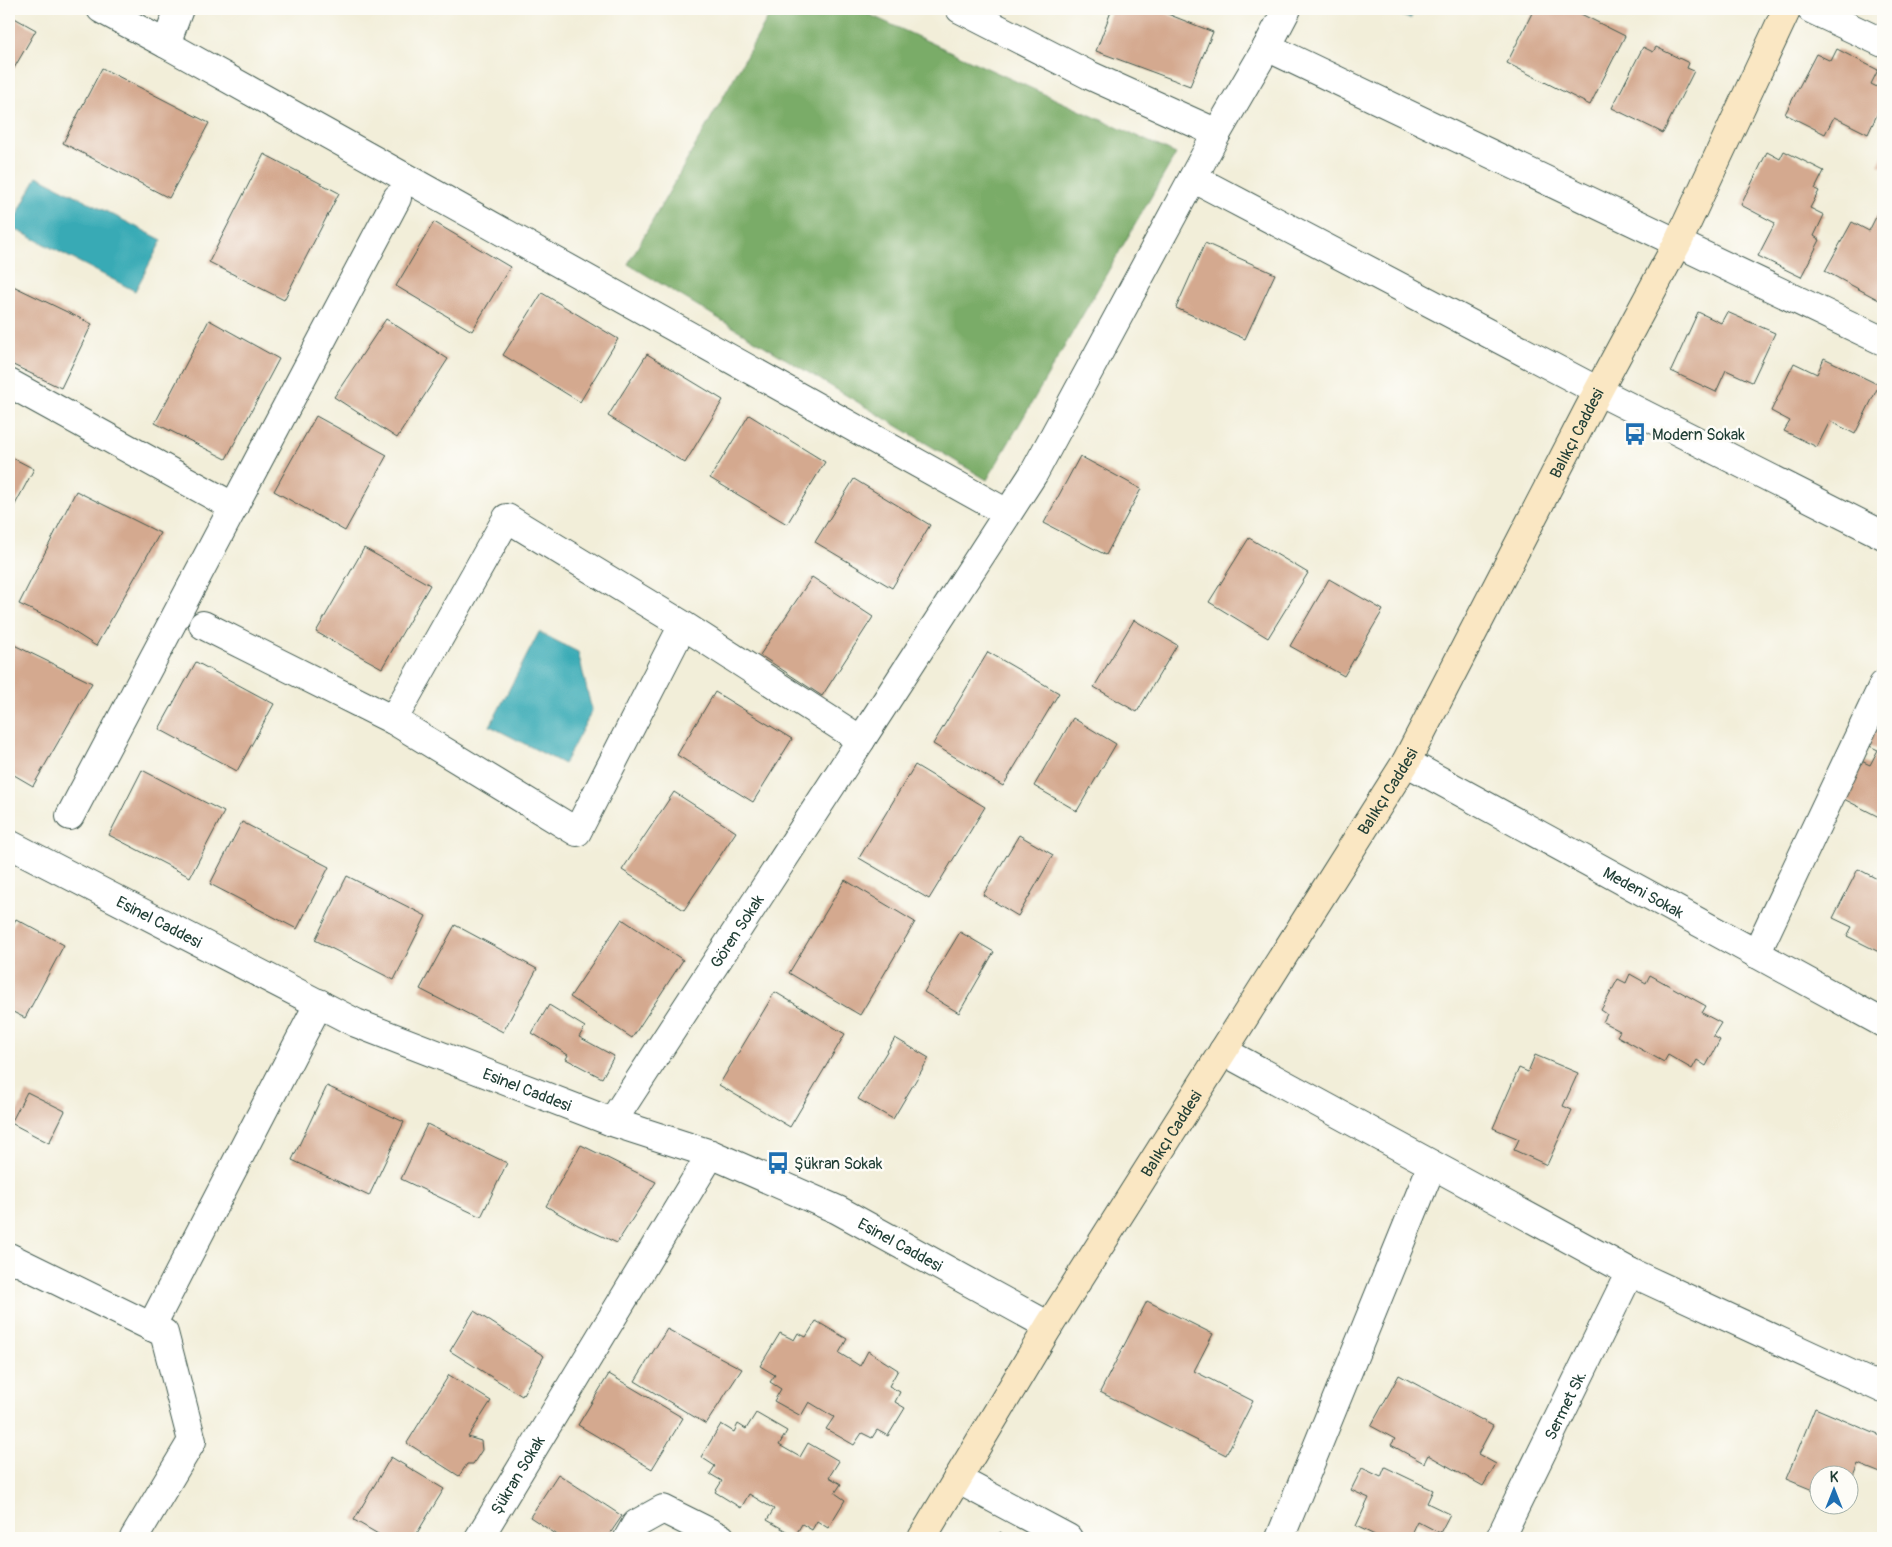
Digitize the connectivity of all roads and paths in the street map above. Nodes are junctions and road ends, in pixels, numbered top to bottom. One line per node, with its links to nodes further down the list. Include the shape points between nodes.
1 (101, 9): 8 (street)
2 (178, 9): 8 (street)
3 (960, 9): 10 (street, via 1089,76)
4 (1287, 9): 9 (street, Gören Sokak)
5 (1788, 9): 13 (main road, Balıkçı Caddesi)
6 (1811, 9): 7 (street)
7 (1883, 43)
8 (166, 44): 18 (street)
9 (1267, 47): 10 (street, Gören Sokak); 13 (street)
10 (1217, 133): 11 (street, Gören Sokak)
11 (1193, 178): 16 (street); 18 (street, Gören Sokak, via 1034,473)
12 (397, 198): 17 (street)
13 (1678, 242): 14 (street); 16 (main road, Balıkçı Caddesi)
14 (1883, 341)
15 (9, 383): 17 (street)
16 (1598, 391): 19 (street); 25 (main road, Balıkçı Caddesi)
17 (234, 507): 26 (street)
18 (1007, 513): 24 (street, Gören Sokak)
19 (1883, 535)
20 (683, 624): 23 (street, via 507,518); 23 (street, via 577,832); 24 (street)
21 (203, 625): 23 (street)
22 (1883, 685): 28 (street)
23 (393, 720)
24 (861, 740): 32 (street, Gören Sokak)
25 (1406, 762): 28 (street, Medeni Sokak); 31 (main road, Balıkçı Caddesi)
26 (70, 816)
27 (9, 844): 29 (street, Esinel Caddesi)
28 (1756, 954): 30 (street, Medeni Sokak)
29 (319, 1004): 32 (street, Esinel Caddesi, via 356,1023); 38 (street)
30 (1883, 1023)
31 (1223, 1051): 34 (street); 37 (main road, Balıkçı Caddesi)
32 (612, 1122): 33 (street, Esinel Caddesi)
33 (711, 1154): 37 (street, Esinel Caddesi, via 838,1210); 42 (street, Şükran Sokak)
34 (1432, 1164): 36 (street); 47 (street)
35 (9, 1257): 38 (street)
36 (1630, 1272): 39 (street); 48 (street, Sermet Sk.)
37 (1049, 1326): 40 (main road, Balıkçı Caddesi)
38 (151, 1327): 41 (street, via 164,1333 192,1441)
39 (1883, 1389)
40 (957, 1480): 45 (main road, Balıkçı Caddesi); 46 (street)
41 (134, 1538)
42 (479, 1538)
43 (628, 1538): 44 (street, via 636,1524 663,1508)
44 (721, 1538)
45 (922, 1538)
46 (1068, 1538)
47 (1280, 1538)
48 (1500, 1538)

